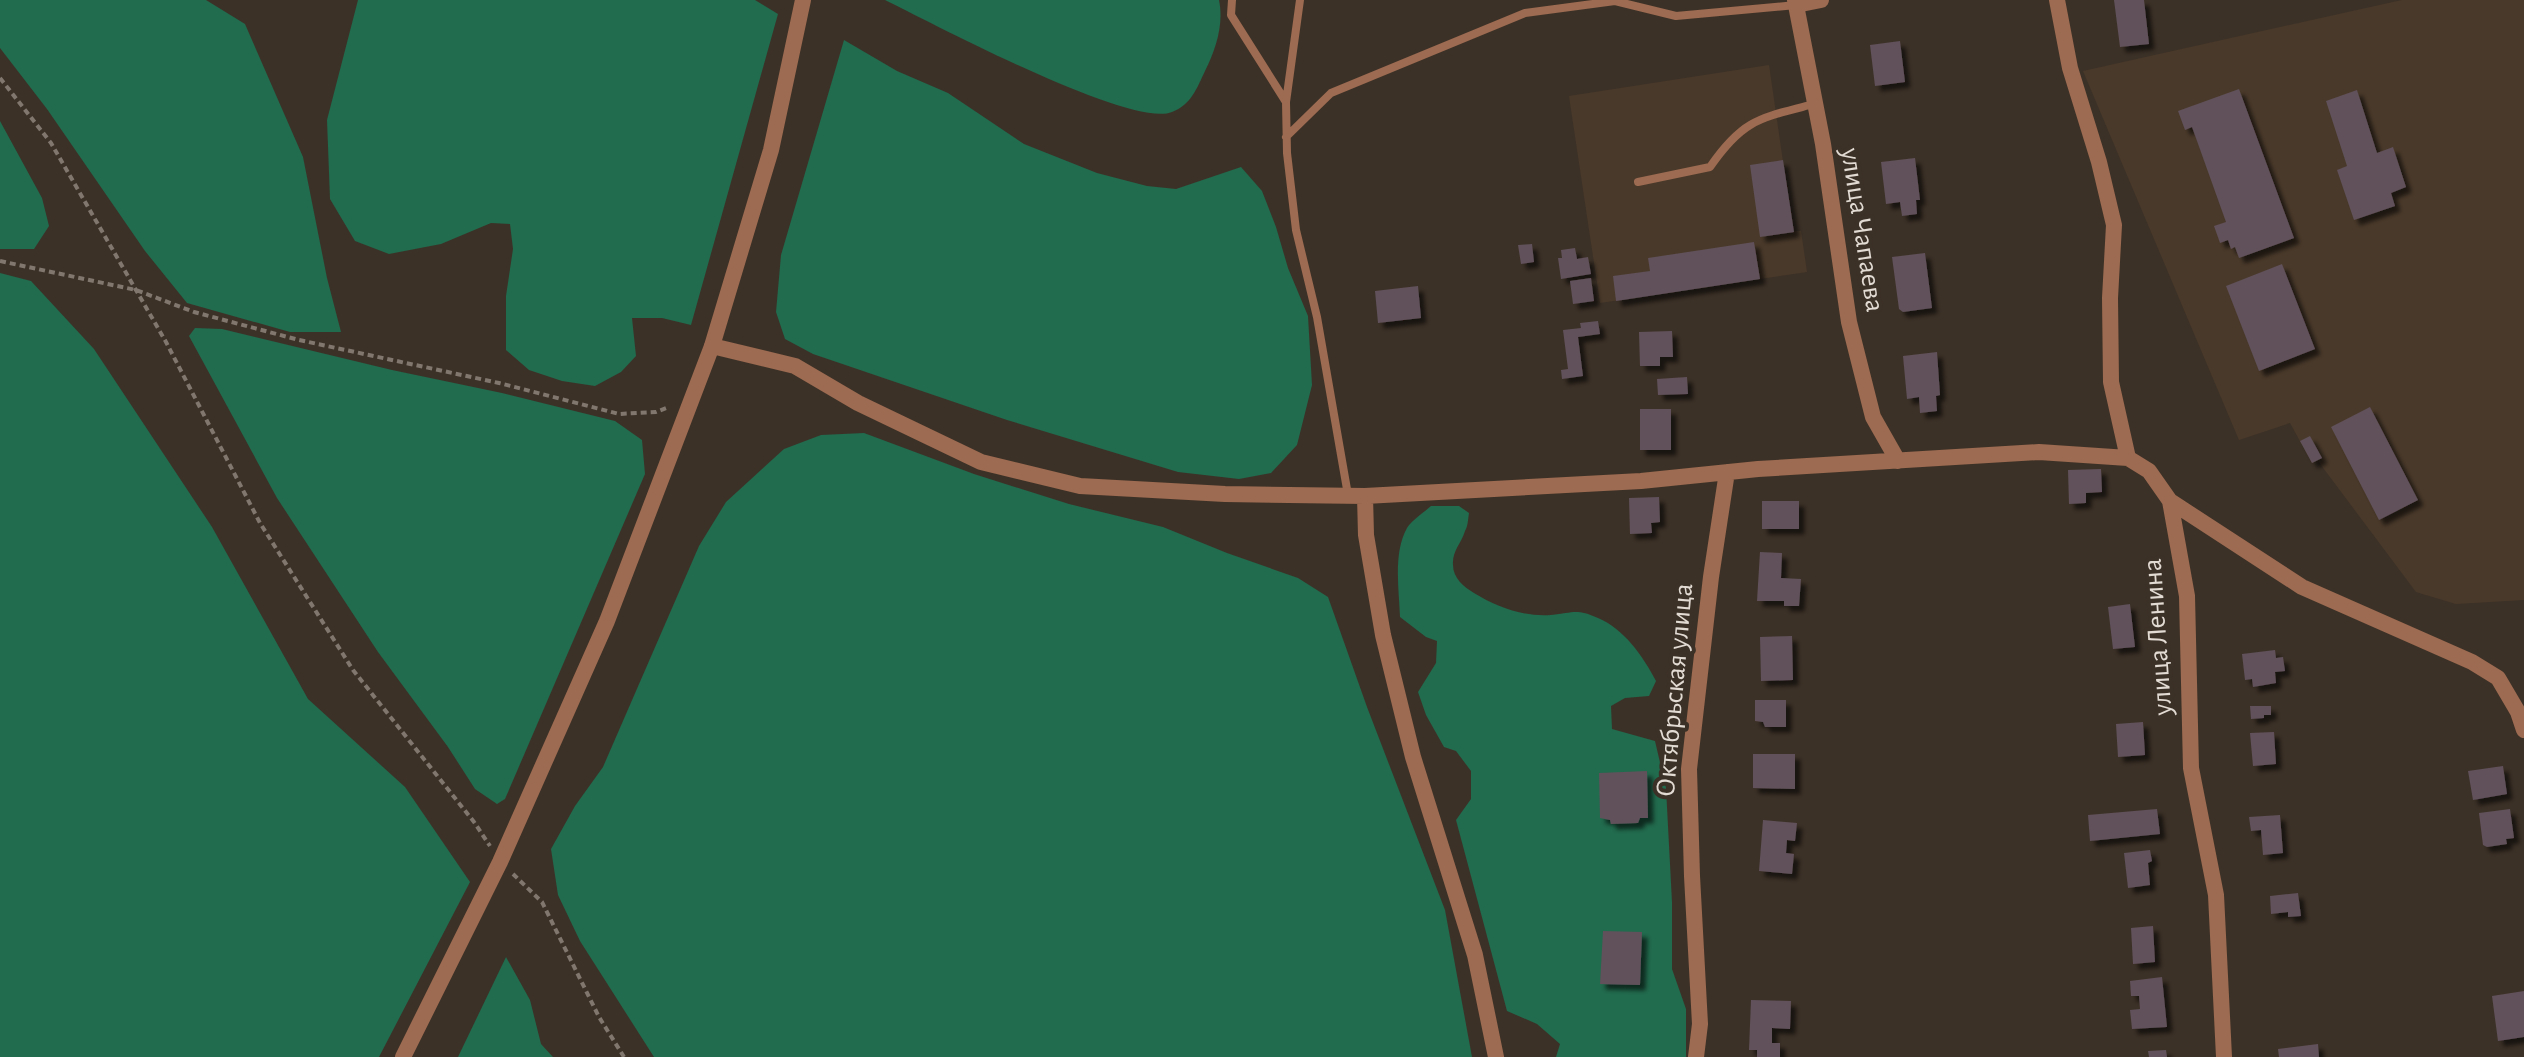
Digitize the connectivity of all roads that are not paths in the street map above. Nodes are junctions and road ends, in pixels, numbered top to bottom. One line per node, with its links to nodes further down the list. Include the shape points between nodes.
1 (803, 0): 11 (street, via 771,150)
2 (1232, 0): 7 (lane, via 1231,15)
3 (1300, 0): 7 (lane)
4 (1821, 0): 6 (street)
5 (2057, 0): 12 (street, via 2070,68 2114,225 2111,382)
6 (1796, 2): 8 (street, улица Чапаева); 9 (lane, via 1676,16 1615,1 1525,13 1331,93)
7 (1286, 102): 9 (lane)
8 (1815, 104): 10 (lane, via 1744,126 1710,167); 13 (street, улица Чапаева, via 1849,322 1873,417)
9 (1286, 137): 15 (lane, via 1296,230)
10 (1638, 182)
11 (712, 346): 15 (street, via 795,366 981,462 1080,486); 18 (street, via 607,621 500,862)
12 (2128, 458): 13 (street, via 2039,452); 16 (street, улица Ленина, via 2149,471)
13 (1898, 461): 14 (street)
14 (1727, 472): 15 (street); 20 (street, Октябрьская улица, via 1689,769 1700,1024)
15 (1356, 496): 19 (street, via 1413,757 1475,955)
16 (2170, 501): 17 (street, via 2302,587 2498,678); 21 (street, улица Ленина, via 2187,596 2191,768 2216,895)
17 (2524, 729)
18 (403, 1057)
19 (1496, 1057)
20 (1696, 1057)
21 (2224, 1057)

